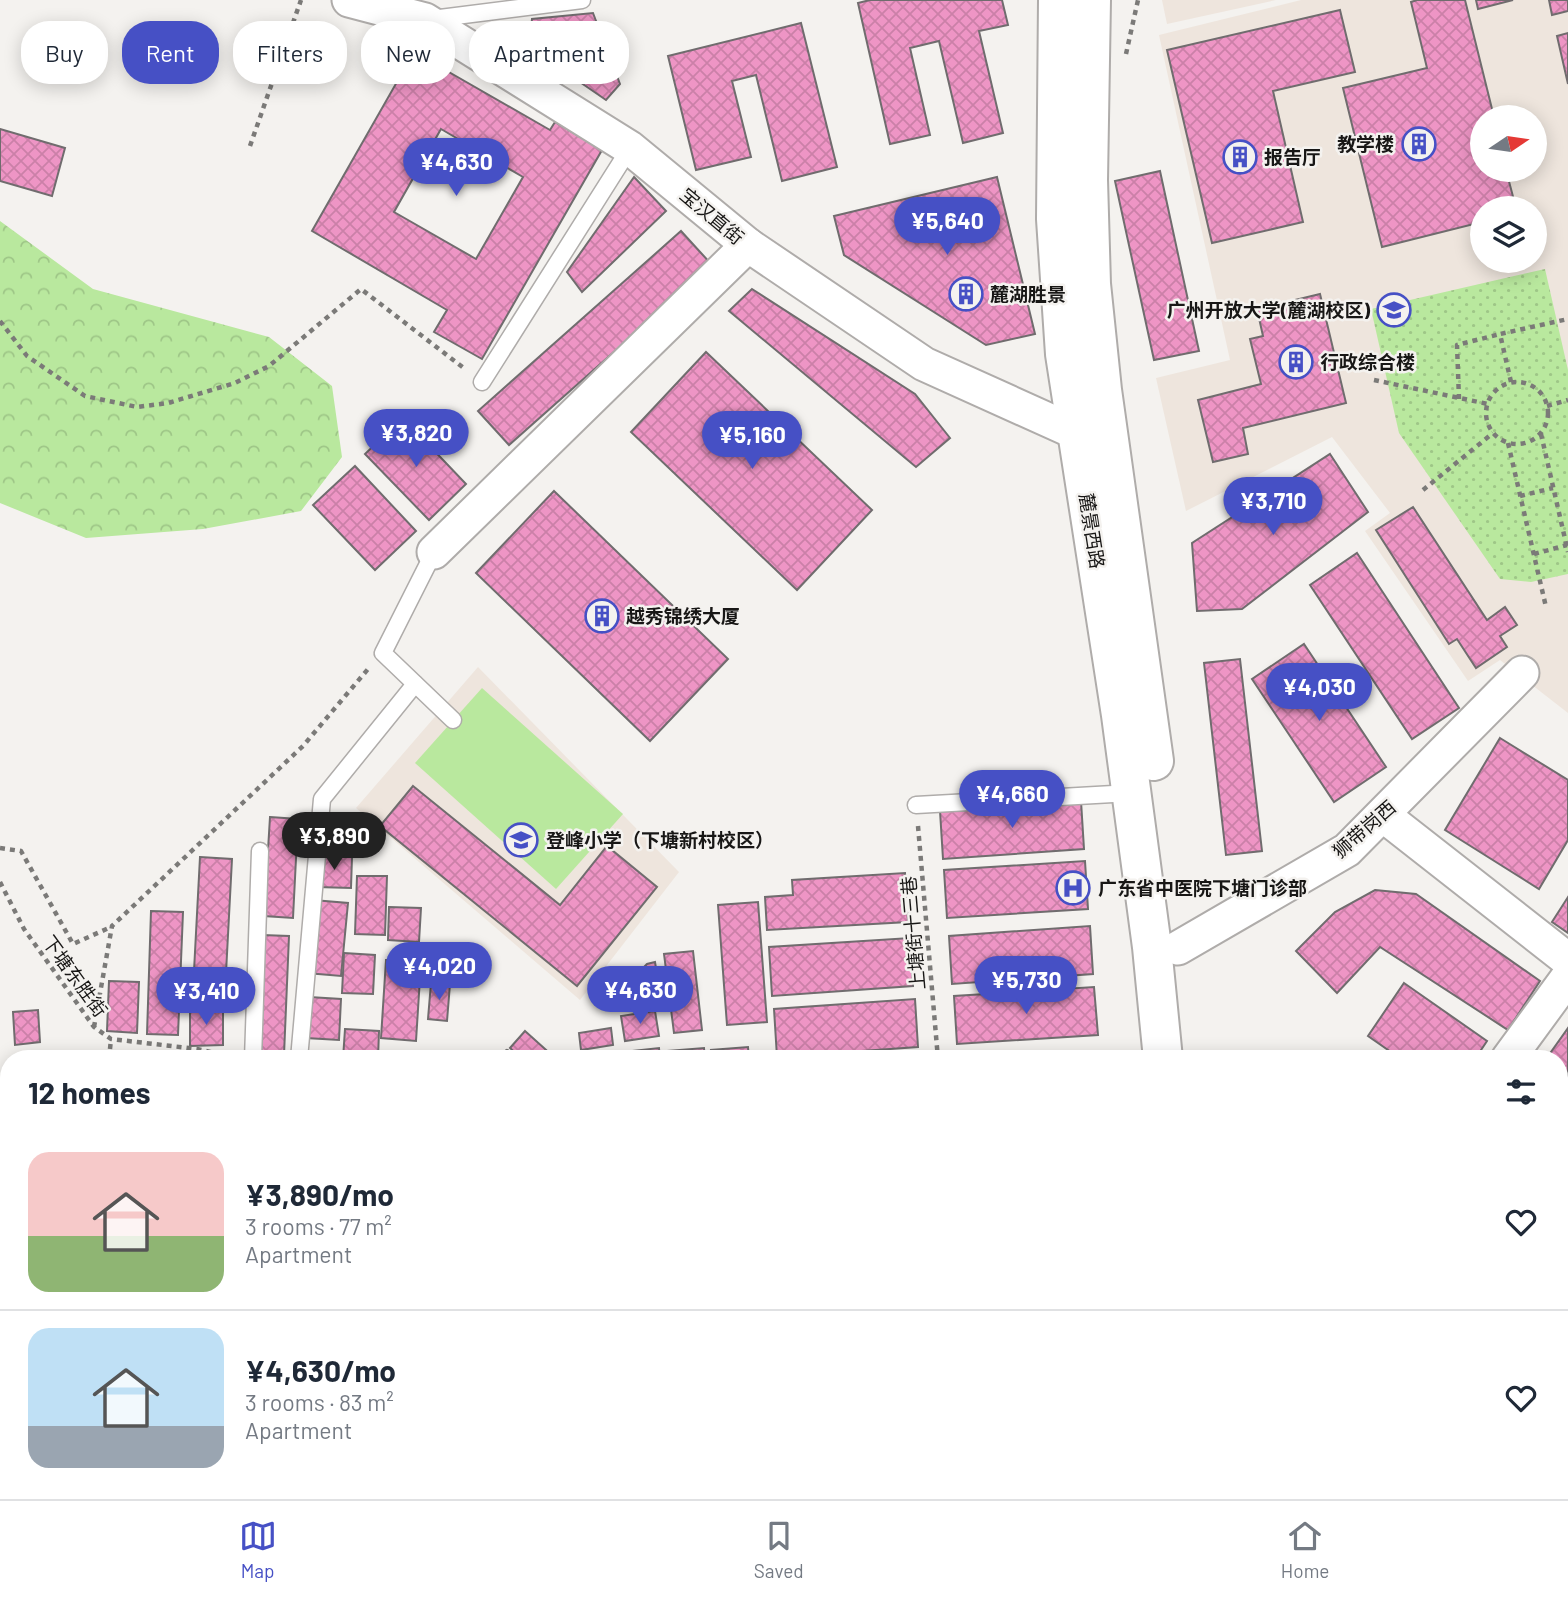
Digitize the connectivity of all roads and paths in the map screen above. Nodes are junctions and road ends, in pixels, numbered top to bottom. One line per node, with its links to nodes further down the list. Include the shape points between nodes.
1 (301, 0): 7 (path)
2 (349, 0): 6 (street, 宝汉直街)
3 (582, 0): 6 (lane)
4 (1058, 0): 20 (street, 麓景西路, via 1056,219 1065,354)
5 (1091, 0): 42 (street, 麓景西路, via 1088,180 1093,307)
6 (425, 20): 8 (street, 宝汉直街)
7 (250, 146)
8 (630, 148): 9 (street, 宝汉直街); 14 (lane)
9 (748, 246): 20 (street, 宝汉直街, via 924,364); 28 (street)
10 (1568, 319): 12 (path)
11 (0, 321): 14 (path, via 27,356 85,396 137,407 235,383 269,366 362,289)
12 (1500, 334): 15 (path); 16 (path, via 1457,345)
13 (1374, 380): 16 (path)
14 (482, 382)
15 (1511, 382): 18 (path, via 1499,388); 19 (path, via 1535,388)
16 (1459, 399): 18 (path)
17 (1568, 400): 19 (path)
18 (1488, 404): 21 (path)
19 (1547, 406): 22 (path)
20 (1077, 433): 35 (street, 麓景西路)
21 (1493, 433): 23 (path); 25 (path)
22 (1541, 434): 23 (path, via 1527,443); 24 (path)
23 (1508, 442): 26 (path)
24 (1553, 488): 26 (path); 27 (path)
25 (1423, 490)
26 (1521, 496): 29 (path)
27 (1567, 549): 29 (path)
28 (434, 552): 31 (lane)
29 (1533, 554): 30 (path)
30 (1546, 607)
31 (383, 653): 33 (lane); 41 (path, via 303,746)
32 (1522, 673): 37 (street, 狮带岗西)
33 (415, 684): 34 (lane); 50 (lane, via 322,799)
34 (453, 720)
35 (1131, 793): 36 (lane); 52 (street, 麓景西路)
36 (916, 805): 51 (path, 上塘街十三巷)
37 (1383, 815): 42 (street, 狮带岗西, via 1347,850); 43 (street)
38 (0, 848): 41 (path, via 21,851 73,944)
39 (260, 851): 49 (lane)
40 (0, 882): 45 (path, 下塘东胜街, via 24,929)
41 (112, 926): 45 (path)
42 (1178, 948): 53 (street, 麓景西路)
43 (1568, 960)
44 (1568, 977): 54 (street)
45 (94, 1027): 46 (path, 下塘东胜街)
46 (111, 1039): 47 (path); 48 (path, 下塘东胜街)
47 (110, 1050)
48 (201, 1050)
49 (253, 1050)
50 (300, 1050)
51 (937, 1050)
52 (1162, 1050)
53 (1187, 1050)
54 (1515, 1050)

